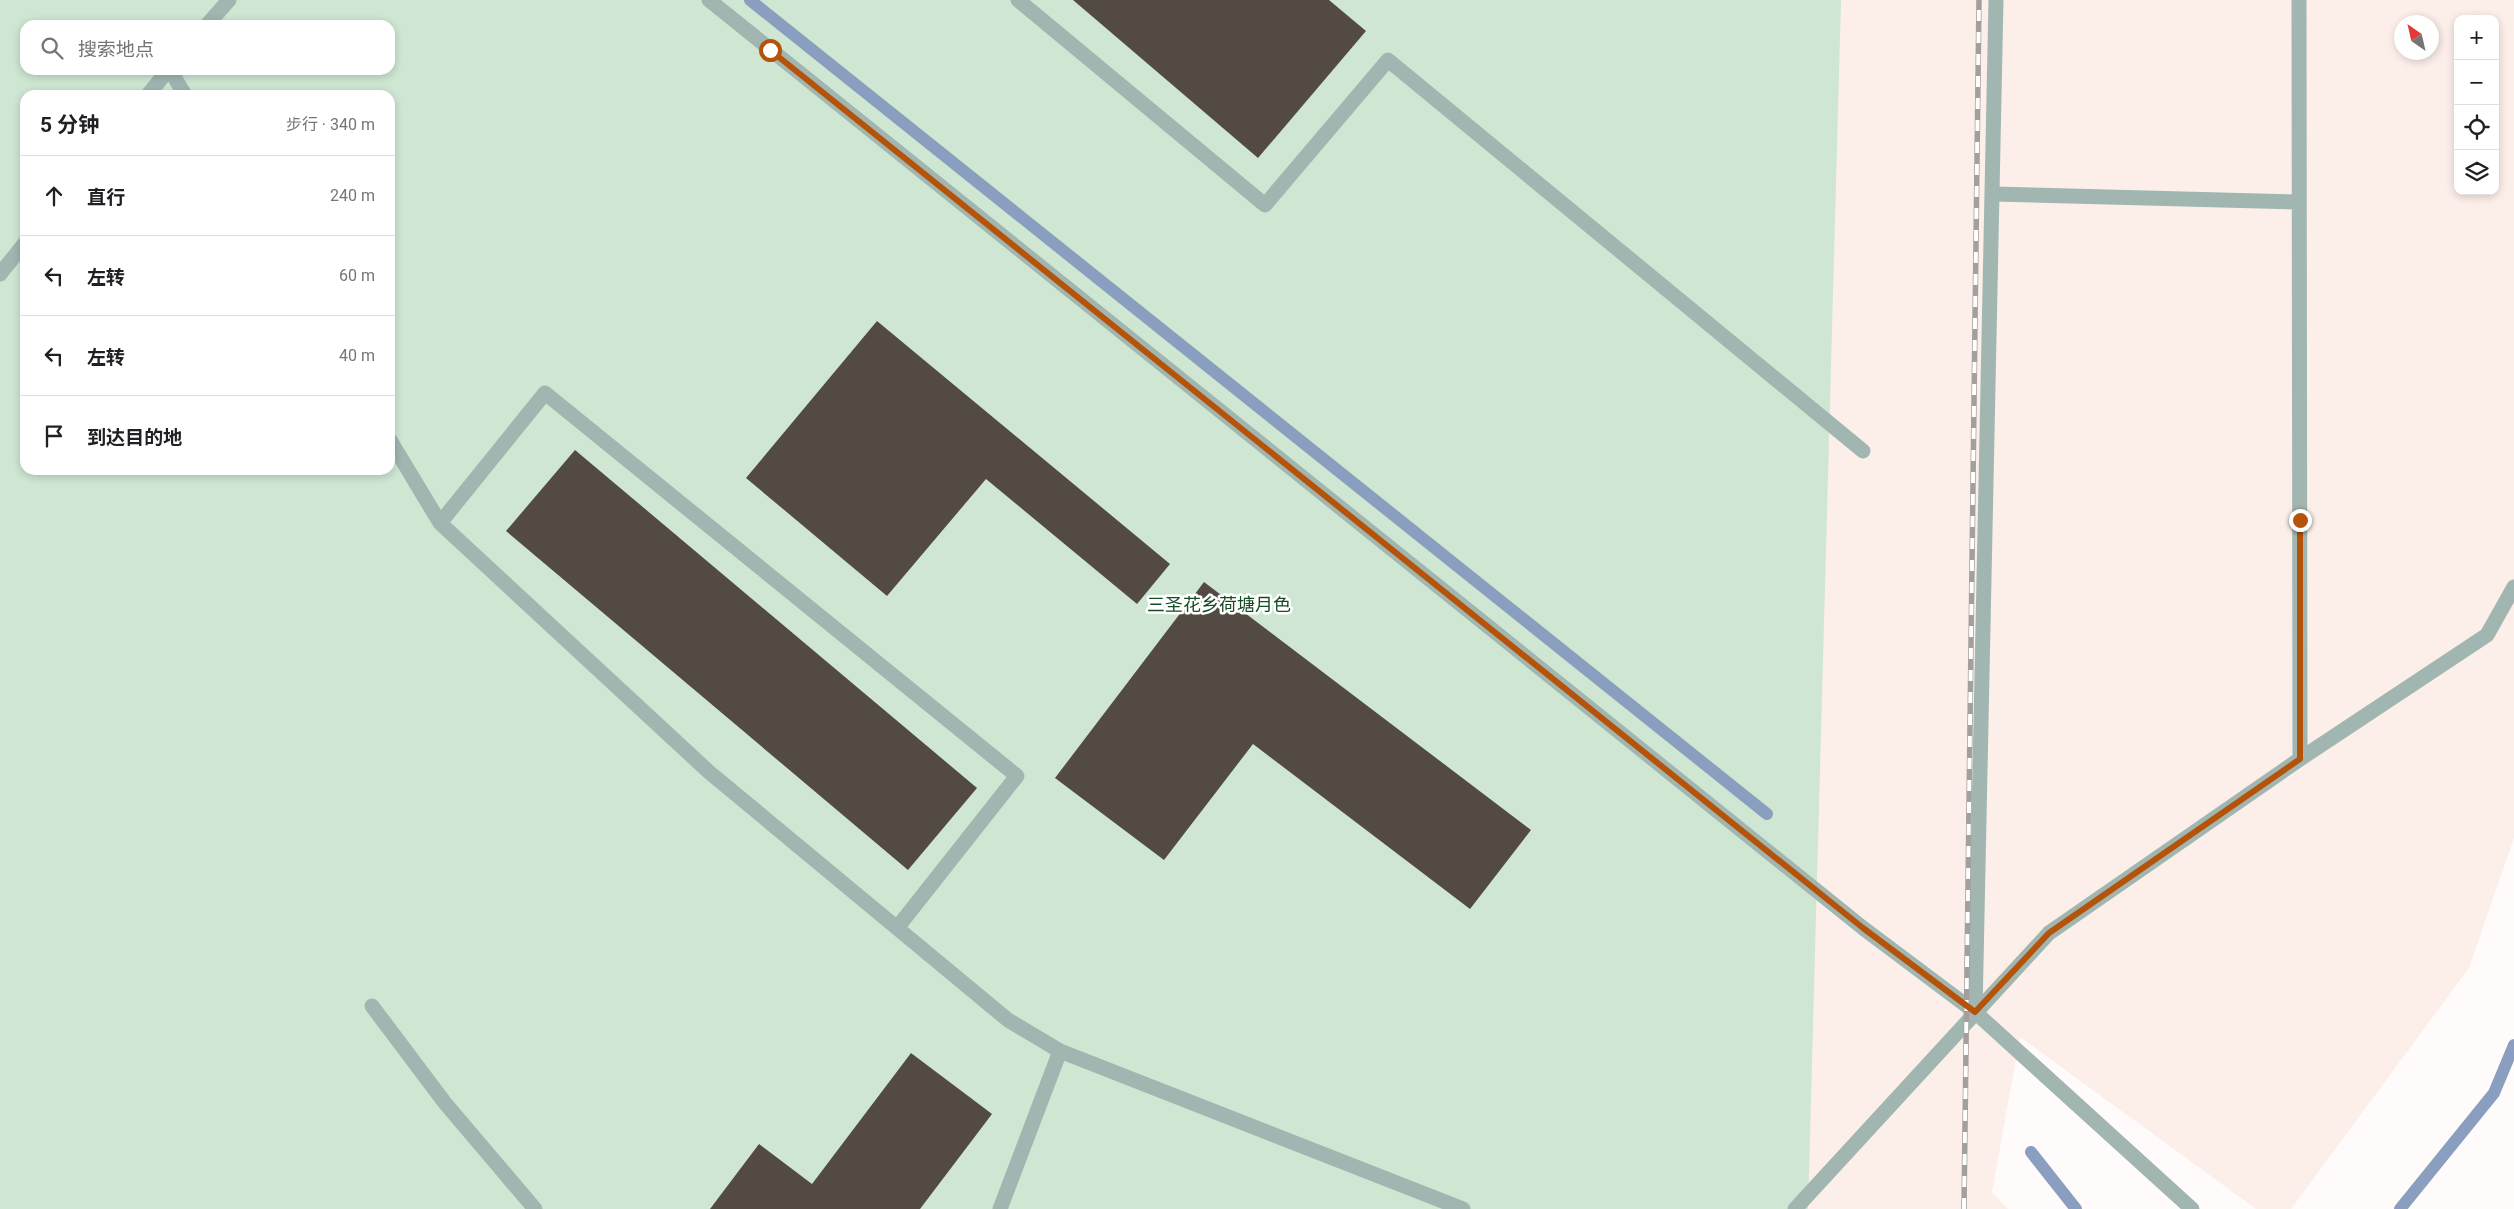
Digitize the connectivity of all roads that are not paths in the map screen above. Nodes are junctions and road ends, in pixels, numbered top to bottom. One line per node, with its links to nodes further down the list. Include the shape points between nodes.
1 (229, 0): 6 (street)
2 (709, 0): 22 (street, via 1863,928)
3 (1018, 0): 16 (street, via 1265,205 1388,60)
4 (1996, 0): 11 (street)
5 (2299, 0): 12 (street)
6 (211, 20)
7 (165, 75): 9 (street)
8 (172, 75): 10 (street)
9 (152, 90)
10 (182, 90)
11 (1993, 194): 12 (street); 22 (street)
12 (2298, 202): 19 (street)
13 (20, 249): 14 (street)
14 (0, 274)
15 (395, 448): 17 (street)
16 (1863, 451)
17 (440, 523): 20 (street, via 708,772); 20 (street, via 545,393 1017,776)
18 (2514, 587): 19 (street, via 2487,635)
19 (2300, 759): 22 (street, via 2049,933)
20 (897, 928): 23 (street, via 1008,1020)
21 (372, 1006): 24 (street, via 445,1103)
22 (1975, 1012): 27 (street); 28 (street)
23 (1060, 1052): 25 (street); 26 (street)
24 (535, 1209)
25 (1000, 1209)
26 (1463, 1209)
27 (1795, 1209)
28 (2192, 1209)

